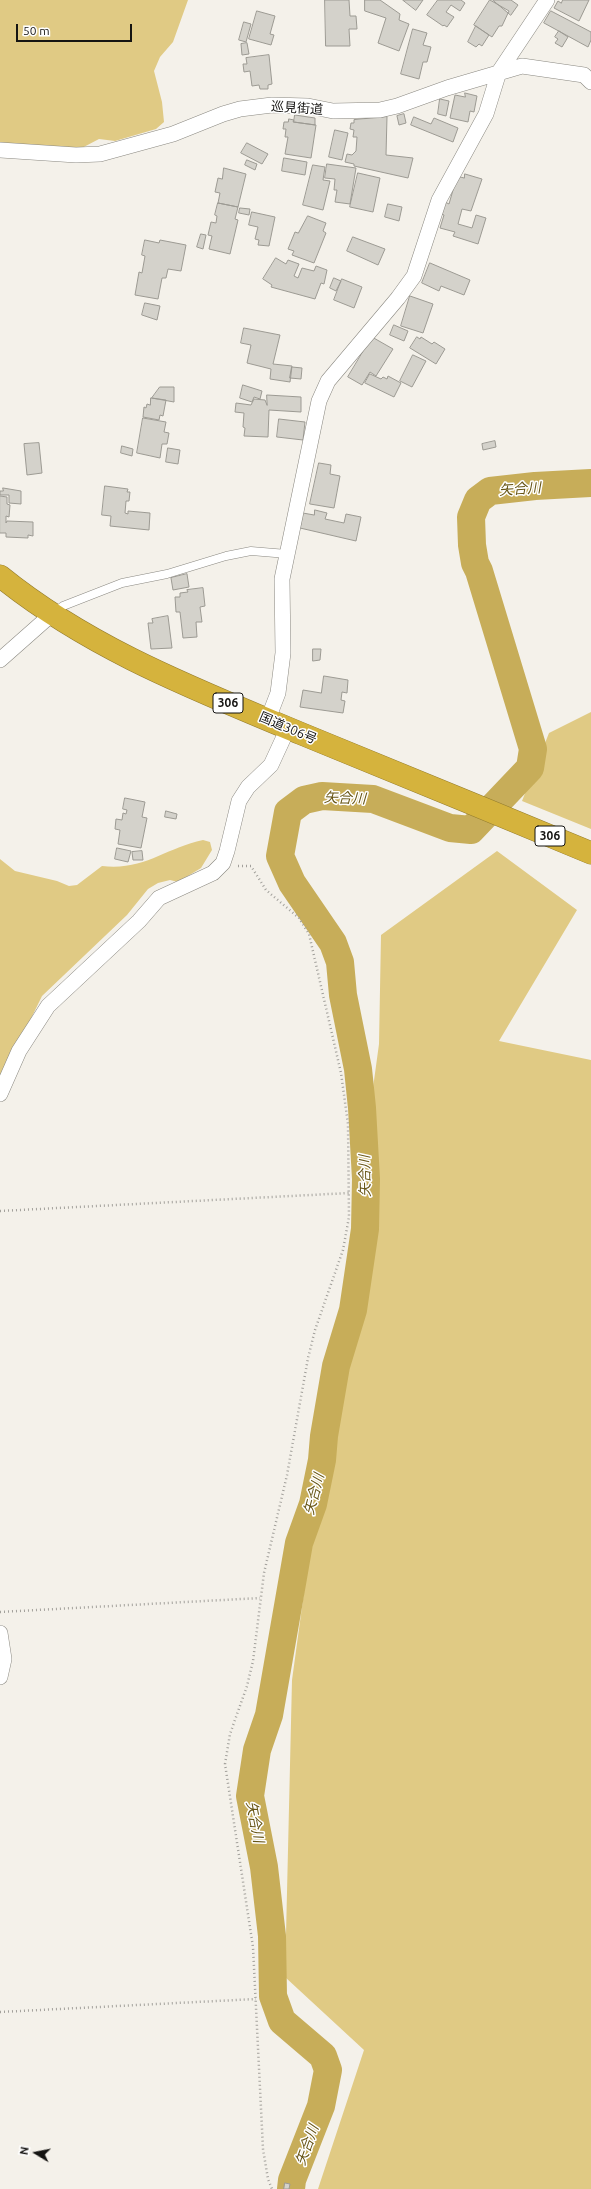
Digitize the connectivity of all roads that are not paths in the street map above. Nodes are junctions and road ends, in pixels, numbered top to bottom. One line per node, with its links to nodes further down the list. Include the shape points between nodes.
1 (547, 0): 2 (street)
2 (499, 72): 3 (street, 巡見街道, via 522,66 584,76); 4 (street, 巡見街道, via 380,110 333,111 308,106 240,109 173,134 100,154); 5 (street, via 486,114 439,200 414,276 328,381 324,390 319,402)
3 (591, 82)
4 (0, 150)
5 (287, 554): 7 (lane, via 251,551 226,556 167,574 122,583 63,606); 9 (street, via 282,579 283,653 278,693)
6 (0, 576): 7 (highway, 国道306号 / 306)
7 (52, 614): 8 (street); 9 (highway, 国道306号 / 306, via 123,656)
8 (0, 660)
9 (268, 719): 10 (highway, 国道306号 / 306)
10 (288, 728): 11 (highway, 国道306号 / 306); 12 (street, via 271,765 248,787 238,801 223,863 213,873 159,898 139,921 48,1006 19,1051)
11 (591, 853)
12 (0, 1094)
13 (0, 1633): 14 (street, via 4,1659)
14 (0, 1677)

